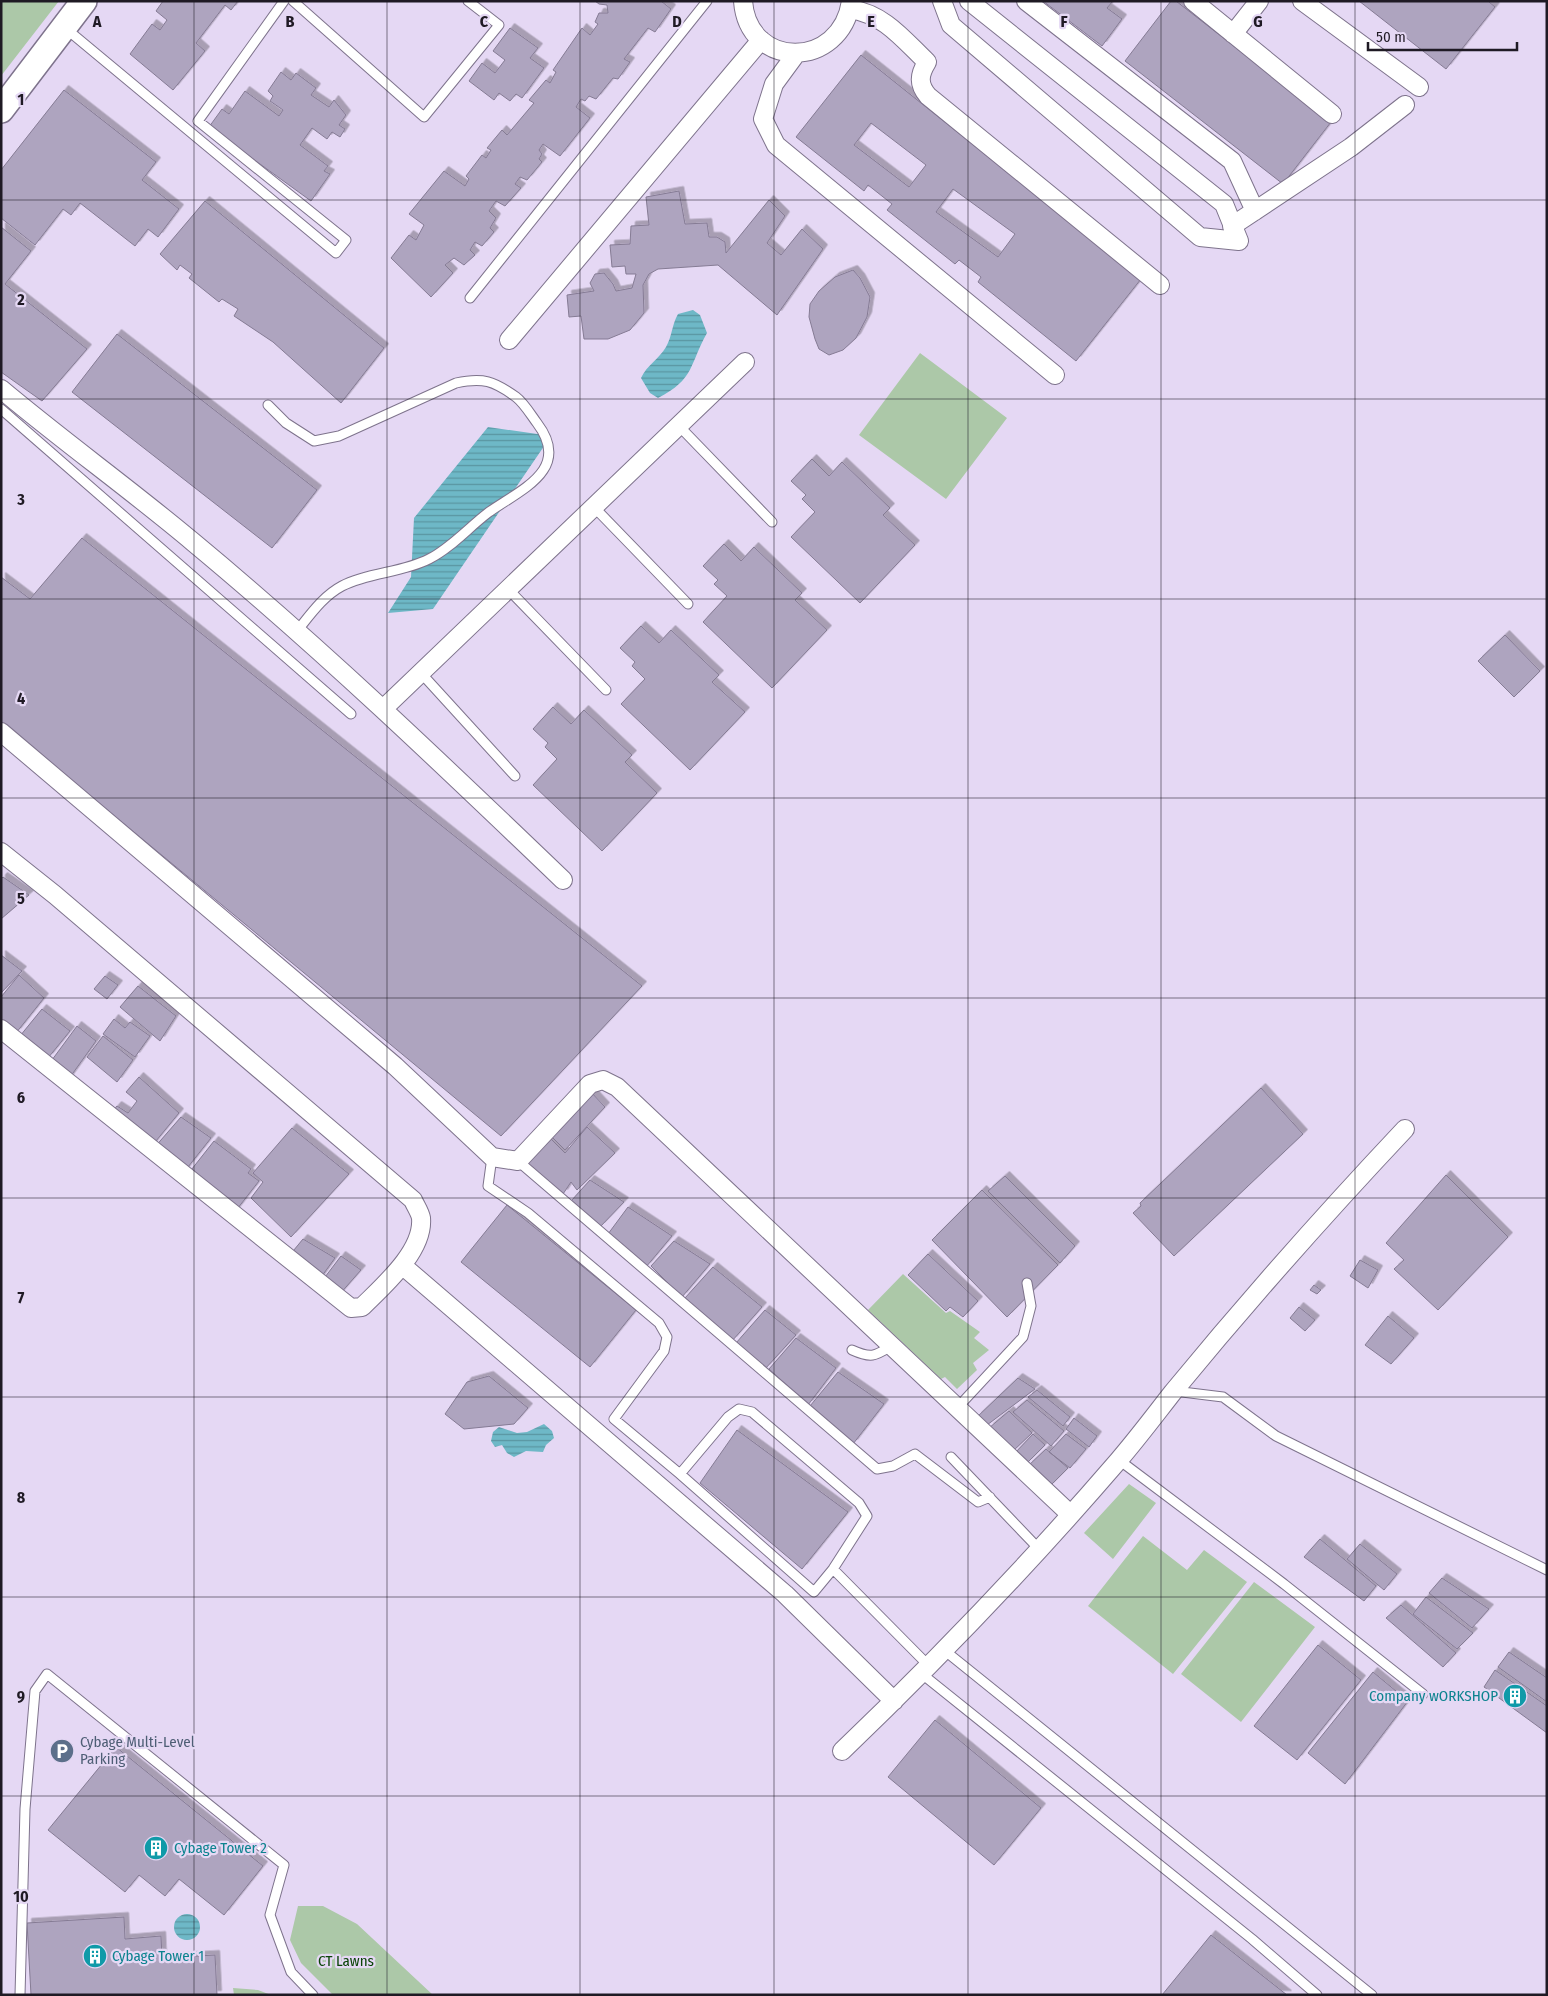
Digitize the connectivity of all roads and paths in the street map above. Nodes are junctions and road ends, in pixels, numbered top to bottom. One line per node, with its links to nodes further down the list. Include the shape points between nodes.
1 (84, 1): 14 (street)
2 (284, 1): 22 (lane)
3 (293, 1): 4 (lane, via 424,117 499,25)
4 (468, 1)
5 (707, 1): 27 (lane)
6 (743, 1): 16 (street, via 749,25)
7 (942, 1): 25 (street, via 951,25 1200,238 1239,241)
8 (969, 1): 25 (street, via 1224,204)
9 (1026, 1): 24 (street, via 1232,161)
10 (1193, 1): 15 (street)
11 (1259, 1): 15 (street)
12 (1302, 1): 18 (street)
13 (851, 5): 17 (street, via 843,27 831,41 814,50); 26 (street, via 884,22 927,62 920,84 928,96)
14 (64, 27): 20 (street); 23 (lane)
15 (1233, 34): 21 (street)
16 (761, 40): 17 (street, via 777,50); 28 (street)
17 (796, 54): 30 (street, via 774,84 763,119 776,145)
18 (1419, 88)
19 (1405, 105): 24 (street, via 1351,147)
20 (1, 110)
21 (1332, 114)
22 (198, 121): 23 (lane); 23 (lane, via 346,240 336,253)
23 (188, 129)
24 (1255, 211): 25 (street)
25 (1232, 226)
26 (1160, 285)
27 (470, 298)
28 (509, 340)
29 (745, 362): 34 (street)
30 (1055, 375)
31 (1, 389): 39 (street, via 192,541)
32 (268, 405): 39 (lane, via 286,423 314,441 339,436 456,383 475,379 497,384 518,398 550,444 550,458 529,486 430,558 340,587 327,596)
33 (1, 409): 43 (lane)
34 (678, 426): 35 (street); 36 (lane)
35 (594, 507): 37 (street); 38 (lane)
36 (772, 522)
37 (508, 590): 40 (street); 41 (lane)
38 (688, 604)
39 (297, 631): 42 (street)
40 (421, 672): 42 (street); 45 (lane)
41 (606, 690)
42 (384, 708): 47 (street)
43 (351, 714)
44 (1, 732): 50 (street, via 395,1066)
45 (515, 776)
46 (1, 852): 52 (street, via 56,895 413,1200 421,1217 419,1235)
47 (563, 880)
48 (1, 1029): 52 (street, via 351,1308 362,1308)
49 (1405, 1129): 56 (street, via 1358,1178)
50 (492, 1157): 51 (street); 60 (lane, via 488,1186 528,1213 659,1323 667,1337 664,1351 614,1419)
51 (518, 1161): 54 (street, via 590,1084 603,1080 616,1087); 61 (lane, via 877,1468 894,1466 915,1454 978,1502)
52 (403, 1266): 69 (street, via 785,1594)
53 (1027, 1283): 57 (lane, via 1032,1306 1023,1337)
54 (893, 1345): 55 (lane, via 876,1355 866,1356); 57 (street)
55 (852, 1350)
56 (1174, 1391): 59 (street); 65 (lane, via 1223,1397 1276,1436)
57 (958, 1407): 62 (street)
58 (951, 1456): 61 (lane)
59 (1119, 1460): 62 (street); 68 (lane)
60 (680, 1474): 64 (lane, via 814,1592); 64 (lane, via 728,1417 739,1409 752,1412 858,1503 867,1516)
61 (990, 1497): 63 (lane)
62 (1070, 1514): 63 (street)
63 (1039, 1549): 66 (street)
64 (833, 1569): 67 (lane)
65 (1547, 1570)
66 (944, 1650): 67 (street); 74 (lane)
67 (926, 1670): 69 (street); 73 (lane)
68 (1423, 1694)
69 (894, 1701): 70 (street)
70 (842, 1751)
71 (20, 1995): 72 (lane, via 25,1809 36,1691 47,1674 284,1865 270,1915 291,1972)
72 (313, 1995)
73 (1316, 1995)
74 (1372, 1995)

